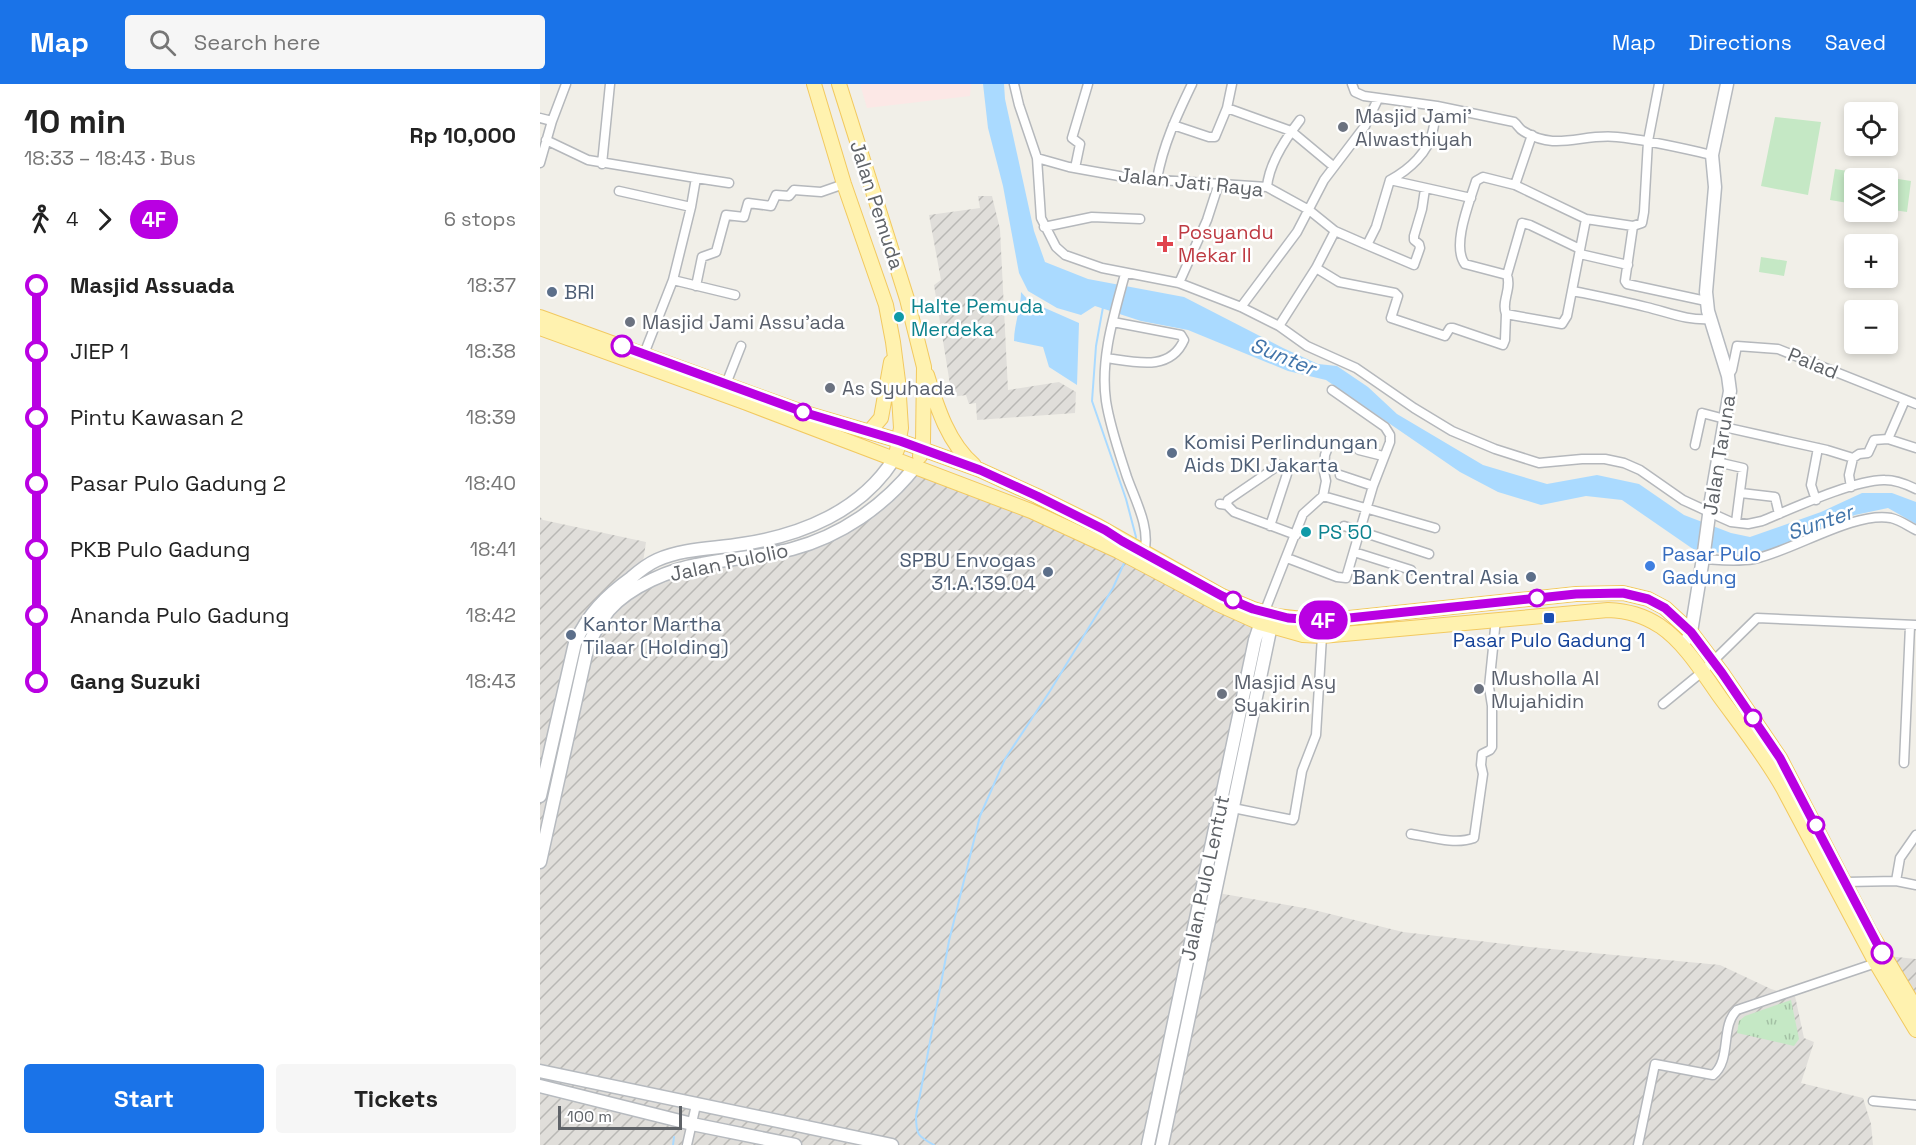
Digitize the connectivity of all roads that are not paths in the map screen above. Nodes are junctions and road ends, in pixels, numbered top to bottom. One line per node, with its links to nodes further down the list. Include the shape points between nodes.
1 (566, 84): 17 (street)
2 (610, 84): 26 (street)
3 (814, 84): 34 (main road, Jalan Pemuda)
4 (840, 84): 70 (main road, Jalan Pemuda, via 907,299)
5 (1014, 84): 24 (street)
6 (1088, 84): 28 (street, via 1072,138 1080,144)
7 (1192, 84): 18 (street)
8 (1233, 84): 14 (street)
9 (1352, 84): 12 (street, via 1355,92)
10 (1659, 84): 22 (street)
11 (1727, 84): 23 (street, Jalan Taruna)
12 (1378, 99): 13 (street); 27 (street, via 1365,126)
13 (1437, 106): 20 (street, via 1514,122); 31 (street, via 1428,146 1414,164)
14 (1227, 108): 18 (street, via 1215,137); 19 (street)
15 (540, 118): 17 (street)
16 (1300, 120): 19 (street)
17 (552, 121): 21 (street)
18 (1173, 125): 30 (street)
19 (1291, 131): 27 (street); 36 (street, via 1273,165)
20 (1532, 135): 22 (street, via 1553,142 1599,136); 35 (street)
21 (546, 140): 25 (street); 26 (street)
22 (1648, 141): 23 (street); 44 (street, via 1643,221)
23 (1713, 155): 58 (street, Jalan Taruna, via 1715,187)
24 (1037, 158): 28 (street, Jalan Jati Raya); 45 (street)
25 (540, 163)
26 (602, 164): 29 (street)
27 (1333, 166): 41 (street)
28 (1075, 168): 30 (street, Jalan Jati Raya)
29 (696, 178): 32 (street); 40 (street)
30 (1157, 179): 33 (street, Jalan Jati Raya)
31 (1390, 180): 37 (street); 47 (street)
32 (729, 183)
33 (1219, 183): 36 (street, Jalan Jati Raya); 54 (street)
34 (844, 184): 55 (street, via 821,192 794,189 789,196 776,196 771,206 748,203 744,217 726,215 716,252 702,257); 66 (main road, Jalan Pemuda, via 882,294)
35 (1515, 184): 39 (street, via 1483,177 1476,181); 43 (street)
36 (1267, 187): 41 (street, Jalan Jati Raya)
37 (1425, 189): 39 (street); 47 (street, Jalan Jati Raya, via 1414,236 1420,248 1414,265)
38 (619, 191): 40 (street)
39 (1471, 198): 51 (street, via 1463,219 1462,261)
40 (691, 207): 53 (street)
41 (1309, 210): 46 (street, Jalan Jati Raya); 59 (street)
42 (1140, 219): 45 (street, via 1092,218)
43 (1586, 219): 44 (street); 48 (street)
44 (1633, 226): 49 (street)
45 (1044, 227): 52 (street, via 1065,255)
46 (1335, 231): 47 (street, Jalan Jati Raya); 50 (street)
47 (1367, 245)
48 (1580, 251): 49 (street); 51 (street, via 1530,225 1520,225); 56 (street)
49 (1628, 265): 58 (street, via 1626,282)
50 (1316, 268): 60 (street, via 1339,282 1395,293 1398,296 1392,319 1445,336 1453,328 1503,345); 64 (street)
51 (1506, 275): 60 (street)
52 (1125, 276): 54 (street); 63 (street)
53 (673, 280): 55 (street); 68 (street)
54 (1179, 284): 59 (street)
55 (696, 286): 57 (street)
56 (1573, 291): 60 (street, via 1562,324); 62 (street, via 1675,316)
57 (735, 295)
58 (1706, 301): 62 (street, Jalan Taruna)
59 (1241, 307): 64 (street)
60 (1506, 314)
61 (540, 317): 68 (main road)
62 (1711, 319): 71 (street, Jalan Taruna)
63 (1113, 320): 69 (street); 69 (street, via 1181,335 1184,340 1177,354 1155,363)
64 (1279, 326): 104 (street, via 1307,346 1356,368 1452,431 1539,463 1582,459 1624,463)
65 (540, 328): 76 (main road)
66 (893, 342): 78 (main road, via 881,418); 80 (main road, Jalan Pemuda)
67 (741, 346): 72 (street)
68 (644, 354): 72 (main road)
69 (1106, 358): 116 (street, via 1109,418 1142,517 1146,540)
70 (924, 367): 85 (main road, Jalan Pemuda); 92 (main road, via 956,446)
71 (1728, 376): 74 (street, Palad, via 1737,346 1778,349); 77 (street, Jalan Taruna, via 1730,391)
72 (726, 384): 76 (main road)
73 (1332, 390): 87 (street, via 1390,432)
74 (1905, 400): 75 (street, Palad); 79 (street)
75 (1916, 404)
76 (766, 405): 78 (main road); 89 (main road)
77 (1724, 423): 81 (street, via 1702,413); 83 (street); 90 (street, Jalan Taruna)
78 (869, 432): 80 (main road)
79 (1888, 439): 84 (street); 88 (street, via 1874,440 1868,453)
80 (900, 441): 85 (main road); 89 (main road, Jalan Pemuda)
81 (1695, 445)
82 (1328, 447): 98 (street)
83 (1818, 448): 88 (street); 99 (street, via 1811,485)
84 (1916, 448)
85 (923, 449): 91 (main road, Jalan Pemuda); 92 (main road)
86 (1359, 450): 87 (street)
87 (1383, 456): 94 (street)
88 (1852, 458): 95 (street)
89 (894, 459): 91 (main road); 100 (street, Jalan Pulolio)
90 (1718, 462): 97 (street, via 1743,468); 104 (street, Jalan Taruna)
91 (915, 467): 102 (street, Jalan Pulolio); 113 (main road)
92 (980, 470): 113 (main road, via 1105,530)
93 (1340, 475): 94 (street)
94 (1373, 486): 101 (street)
95 (1851, 487): 96 (street, via 1887,480); 99 (street)
96 (1916, 489)
97 (1741, 494): 103 (street, via 1775,497); 105 (street)
98 (1323, 496): 101 (street); 111 (street, via 1303,515)
99 (1816, 500): 103 (street)
100 (855, 502): 102 (street); 112 (street, Jalan Pulolio, via 795,533)
101 (1366, 509): 108 (street); 110 (street)
102 (867, 514): 118 (street, Jalan Pulolio, via 812,543)
103 (1779, 514): 105 (street, via 1748,524)
104 (1709, 515): 105 (street); 117 (street, Jalan Taruna)
105 (1736, 522)
106 (1270, 526): 106 (street, via 1287,474 1279,465 1224,505); 111 (street)
107 (1344, 526): 110 (street)
108 (1435, 528)
109 (1916, 530): 117 (street, via 1894,519 1872,518 1754,559)
110 (1359, 531): 114 (street); 115 (street)
111 (1296, 535): 119 (street)
112 (741, 544): 118 (street); 129 (street, Jalan Pulolio, via 692,549 656,560 607,596 583,624 574,643)
113 (1120, 546): 116 (main road)
114 (1354, 552): 119 (street, via 1344,579); 120 (street)
115 (1429, 554)
116 (1141, 555): 121 (main road, via 1218,604)
117 (1704, 556): 124 (street, Jalan Taruna)
118 (744, 558): 130 (street, Jalan Pulolio, via 679,569 644,584 610,608 588,645)
119 (1287, 558): 121 (street)
120 (1411, 570)
121 (1267, 616): 124 (main road, via 1341,619 1576,594 1623,593 1657,604); 125 (main road, via 1303,635); 136 (street, Jalan Pulo Lentut); 154 (street, Jalan Pulo Lentut, via 1255,640)
122 (1496, 619): 125 (main road); 126 (main road, via 1608,610 1632,612 1660,626); 137 (street, via 1489,687 1492,747 1482,754 1483,774 1473,839 1447,840)
123 (1913, 625): 127 (street, via 1757,618); 134 (street)
124 (1691, 632): 126 (street, Jalan Taruna); 127 (main road)
125 (1322, 636): 136 (street, via 1316,735 1302,771 1293,820)
126 (1683, 649): 128 (main road)
127 (1713, 662): 128 (street); 141 (main road, via 1780,758)
128 (1702, 672): 131 (street); 143 (main road, via 1775,773)
129 (561, 696): 130 (street); 132 (street, Jalan Pulolio)
130 (575, 699): 133 (street, Jalan Pulolio)
131 (1663, 704)
132 (553, 735): 133 (street); 135 (street, Jalan Pulolio)
133 (567, 737): 139 (street, Jalan Pulolio)
134 (1904, 763)
135 (540, 796)
136 (1233, 808): 155 (street, Jalan Pulo Lentut)
137 (1411, 834)
138 (1916, 835): 140 (street, via 1900,858)
139 (540, 862)
140 (1896, 881): 141 (street); 142 (street)
141 (1846, 882): 144 (main road)
142 (1916, 885)
143 (1876, 963): 144 (main road); 156 (street, via 1737,1010 1730,1019 1719,1069 1713,1075 1655,1064)
144 (1915, 1020)
145 (540, 1071): 148 (street)
146 (540, 1086): 150 (street)
147 (1873, 1101): 149 (street)
148 (696, 1105): 150 (street); 153 (street)
149 (1916, 1105)
150 (692, 1124): 151 (street); 152 (street)
151 (687, 1145)
152 (795, 1145)
153 (892, 1145)
154 (1148, 1145)
155 (1162, 1145)
156 (1638, 1145)

